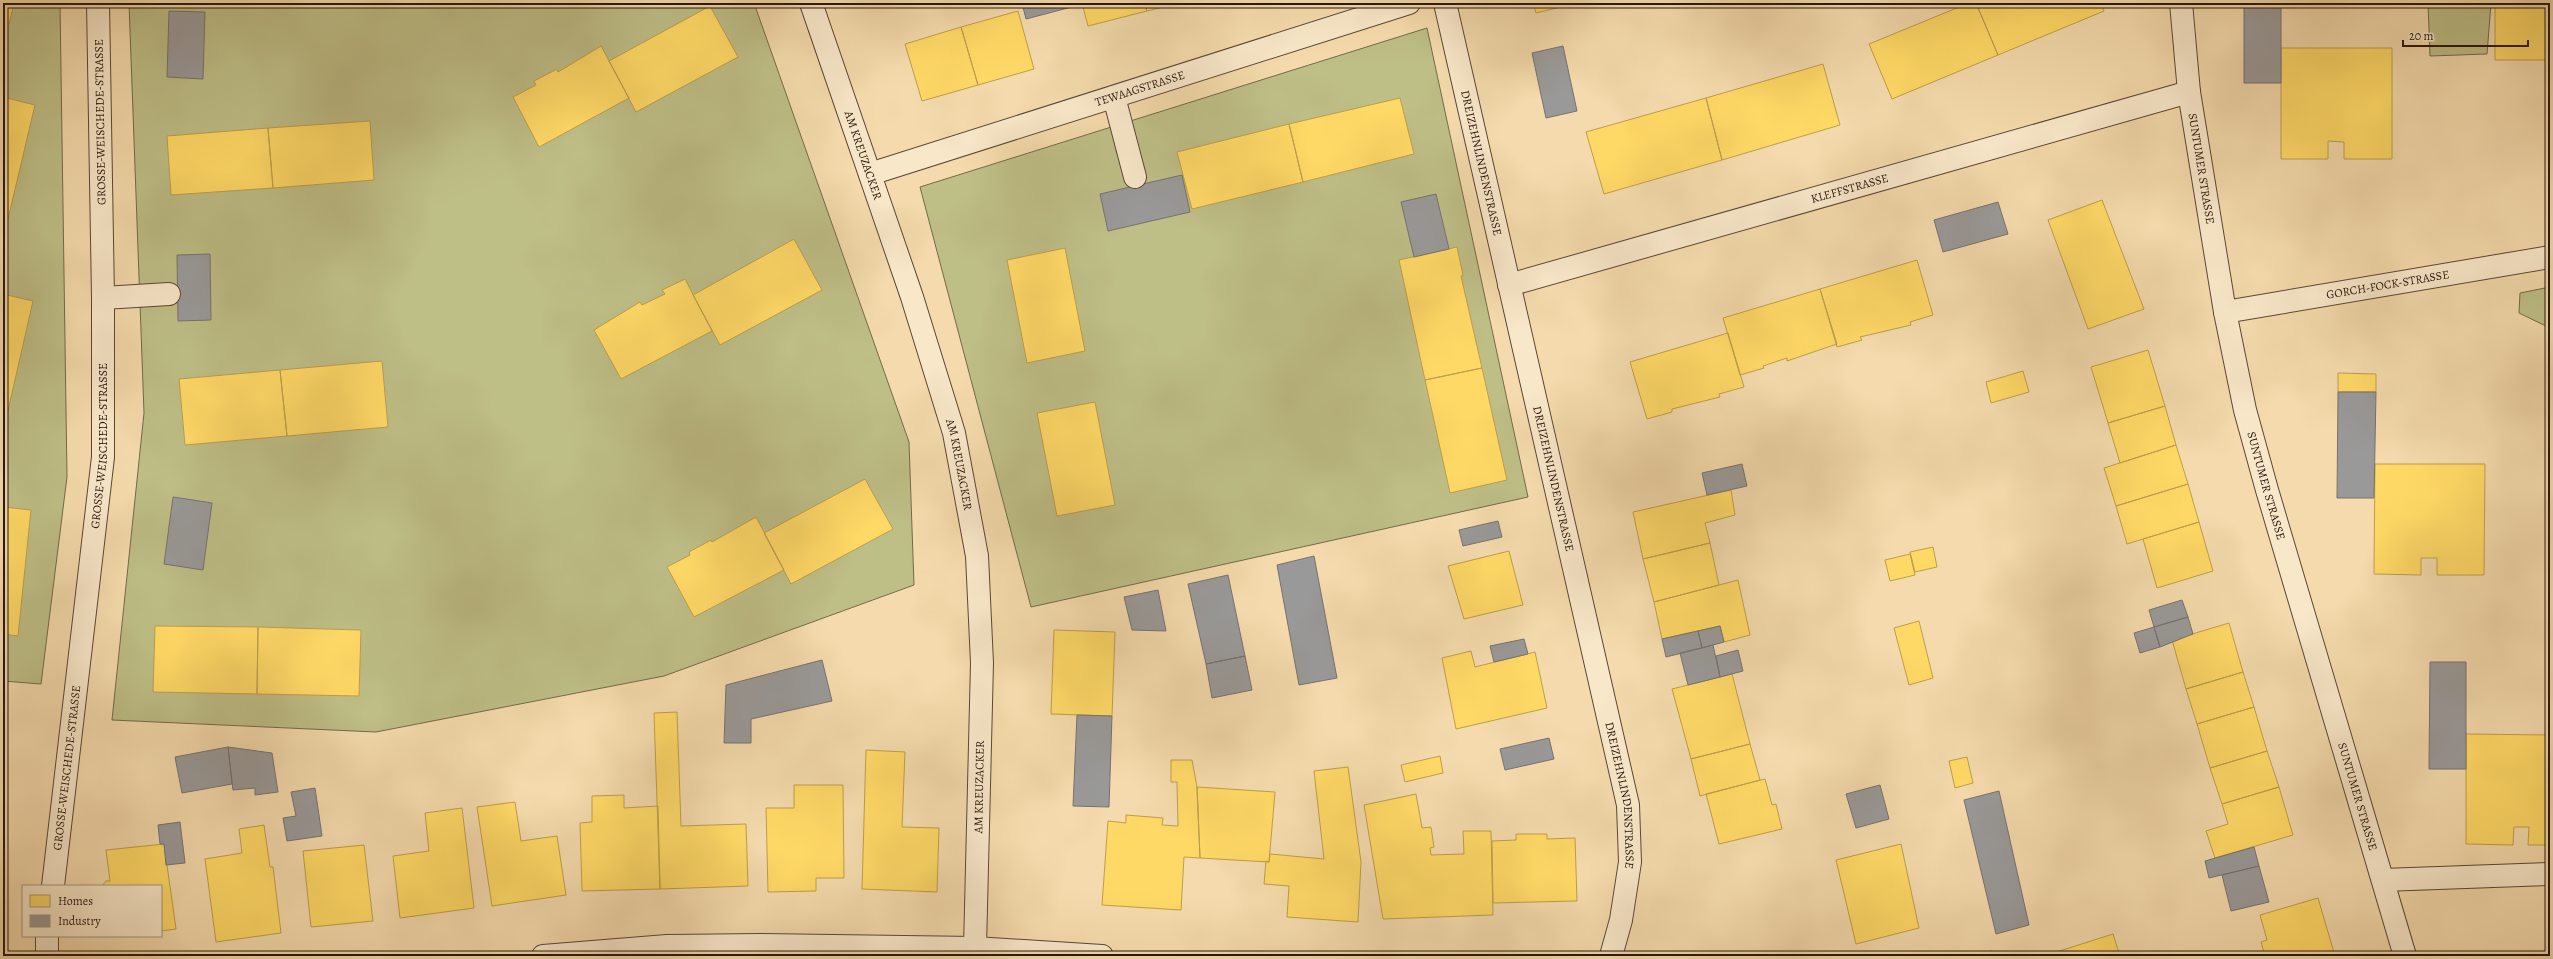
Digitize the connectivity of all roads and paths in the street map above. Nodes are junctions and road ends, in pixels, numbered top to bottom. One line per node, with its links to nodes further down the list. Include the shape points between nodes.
1 (98, 3): 13 (street, GROSSE-WEISCHEDE-STRASSE)
2 (811, 3): 8 (street, AM KREUZACKER)
3 (1409, 3): 7 (street, TEWAAGSTRASSE)
4 (1445, 3): 11 (street, DREIZEHNLINDENSTRASSE)
5 (2181, 3): 6 (street, SUNTUMER STRASSE)
6 (2189, 92): 11 (street, KLEFFSTRASSE); 14 (street, SUNTUMER STRASSE)
7 (1114, 97): 8 (street, TEWAAGSTRASSE); 9 (street)
8 (870, 174): 19 (street, AM KREUZACKER, via 912,297 954,433 977,556 982,663)
9 (1135, 177)
10 (2550, 257): 14 (street, GORCH-FOCK-STRASSE)
11 (1509, 285): 23 (street, DREIZEHNLINDENSTRASSE, via 1628,805 1630,862 1621,920)
12 (169, 294): 13 (street)
13 (103, 298): 17 (street, GROSSE-WEISCHEDE-STRASSE, via 103,457)
14 (2225, 312): 16 (street, SUNTUMER STRASSE, via 2245,410 2267,490)
15 (2550, 874): 16 (street)
16 (2383, 880): 24 (street, SUNTUMER STRASSE)
17 (53, 885)
18 (47, 937): 20 (street)
19 (975, 948): 21 (street, via 667,946); 22 (street)
20 (47, 956)
21 (543, 956)
22 (1102, 956)
23 (1611, 956)
24 (2405, 956)

